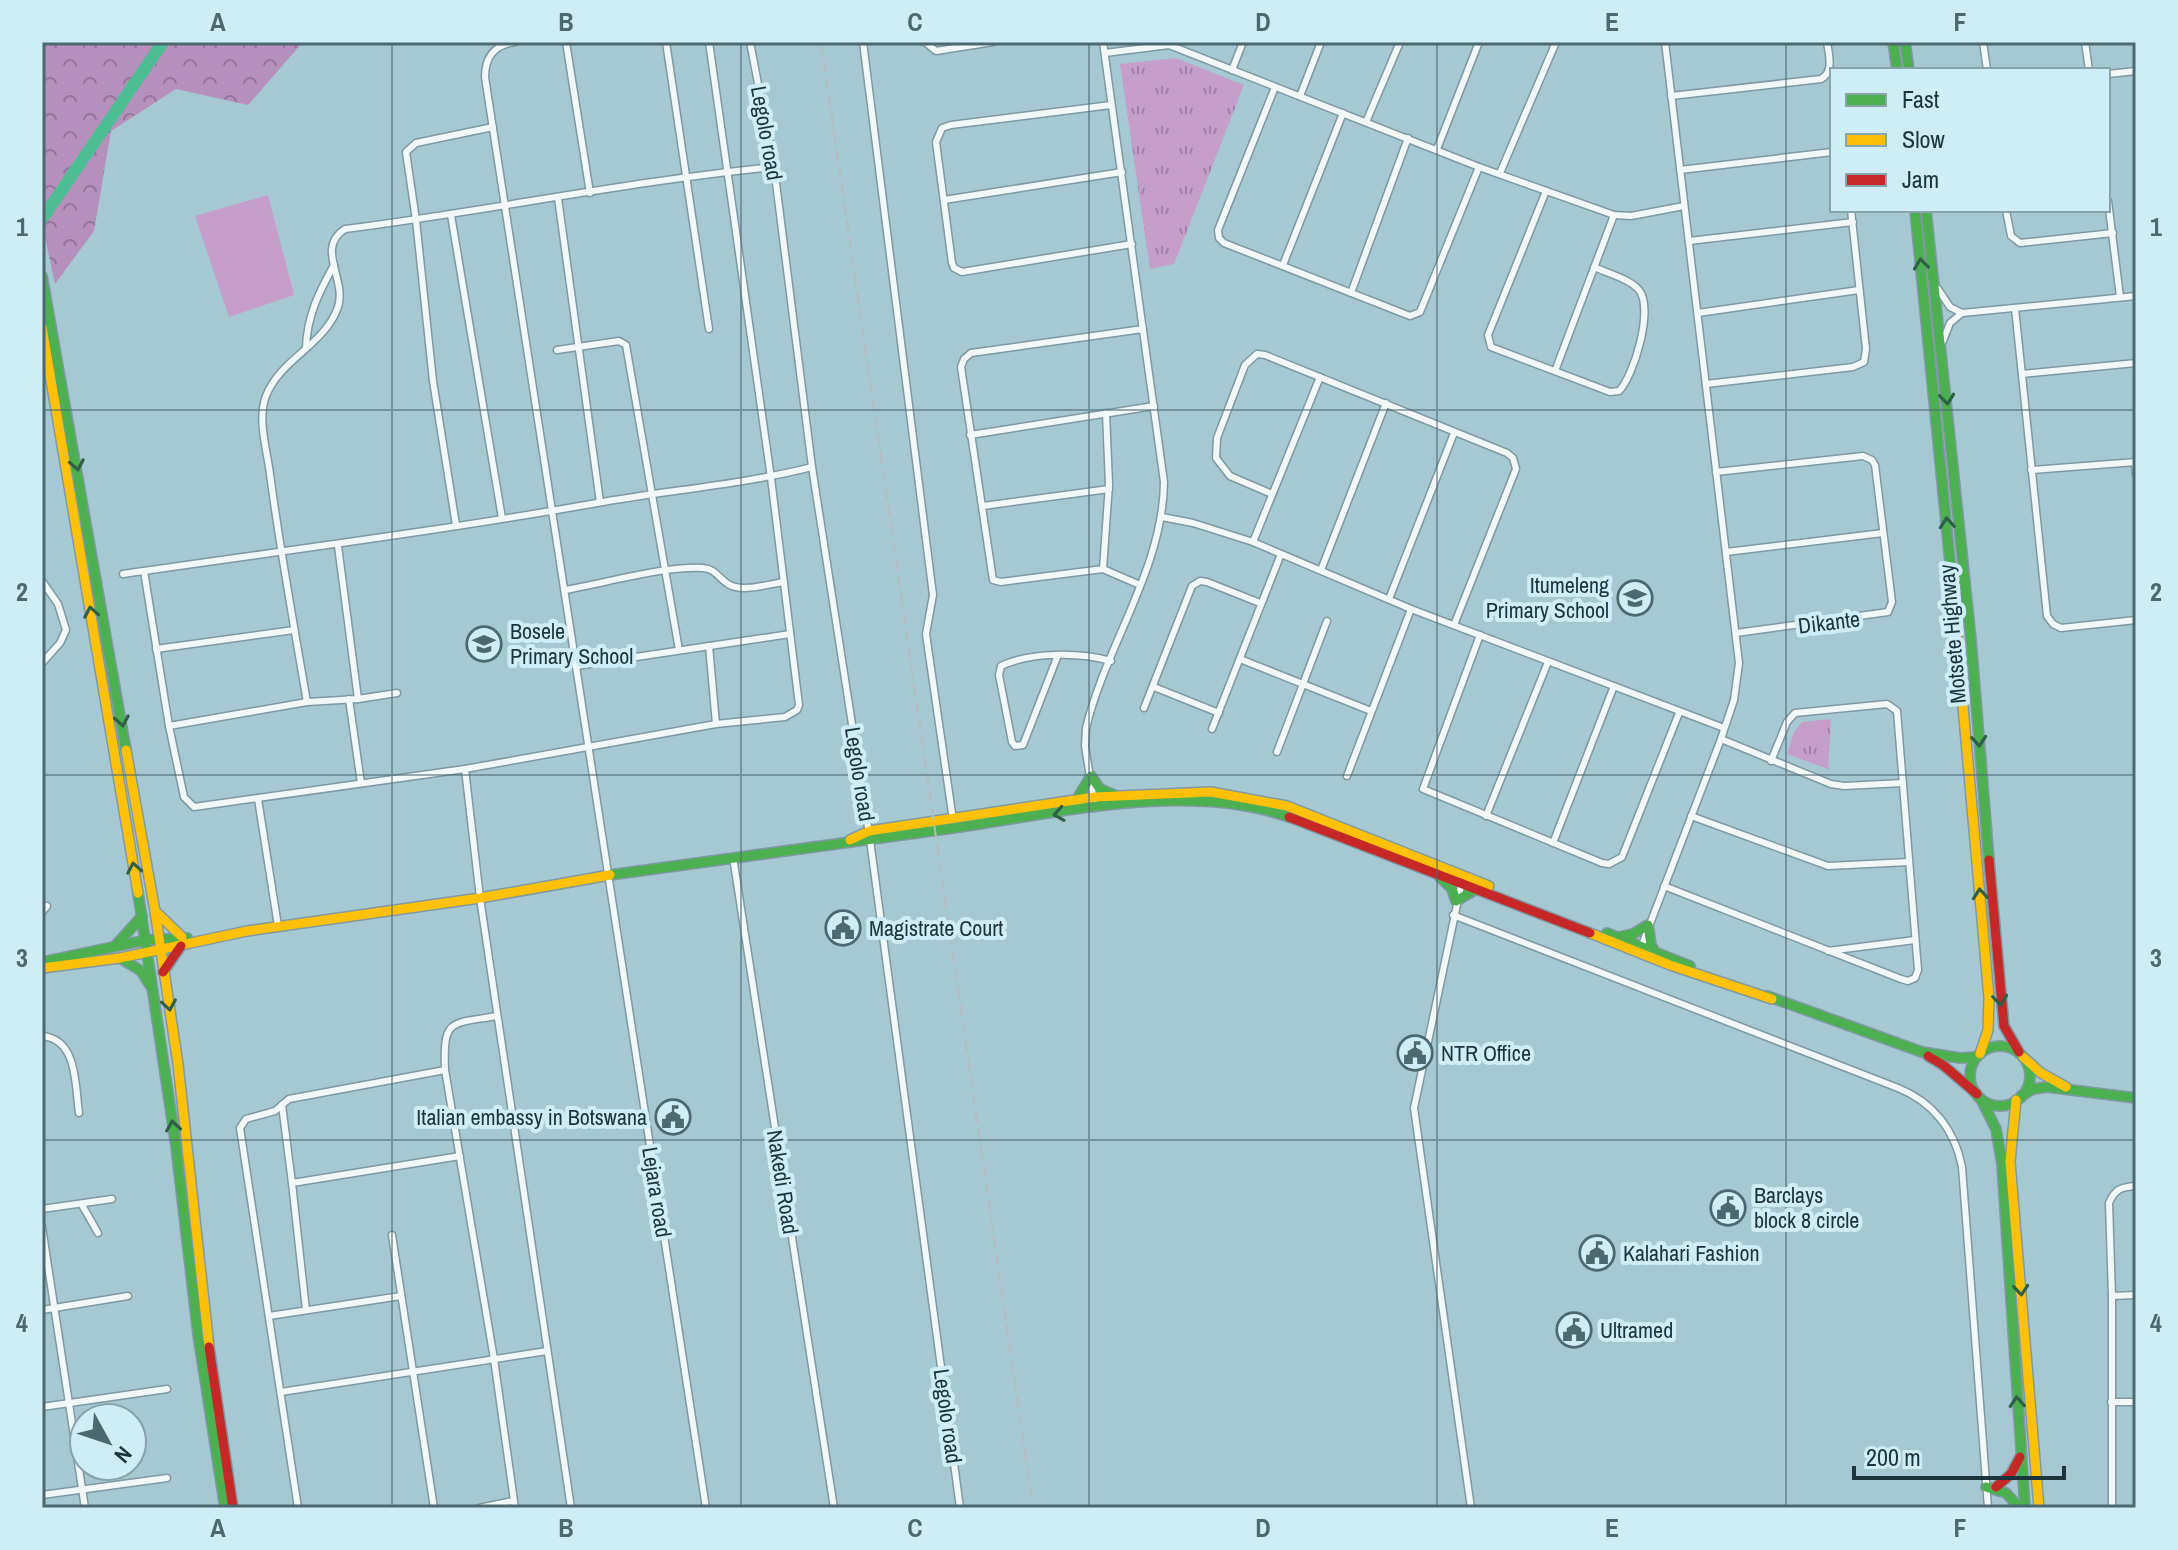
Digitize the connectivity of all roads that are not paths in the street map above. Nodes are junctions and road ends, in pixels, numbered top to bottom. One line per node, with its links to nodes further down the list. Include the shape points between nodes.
1 (515, 42): 36 (street, Lejara road, via 494,50 485,67)
2 (566, 42): 48 (street)
3 (666, 42): 46 (street)
4 (709, 42): 43 (street)
5 (750, 42): 40 (street, Legolo road)
6 (863, 42): 174 (street, via 933,595 926,634)
7 (925, 42): 8 (street, via 936,51)
8 (993, 42)
9 (1103, 42): 22 (street)
10 (1243, 42): 27 (street)
11 (1321, 42): 31 (street)
12 (1400, 42): 35 (street)
13 (1479, 42): 38 (street)
14 (1556, 42): 45 (street)
15 (1665, 42): 32 (street)
16 (1827, 42): 32 (street, via 1830,69 1821,79)
17 (1893, 42): 23 (main road)
18 (1905, 42): 24 (main road)
19 (1983, 42): 25 (street)
20 (2085, 42): 26 (street)
21 (1170, 43): 22 (street); 27 (street)
22 (1105, 53): 33 (street)
23 (1897, 68)
24 (1909, 68)
25 (1987, 68)
26 (2089, 68)
27 (1232, 70): 30 (street)
28 (2136, 71): 29 (street)
29 (2110, 74)
30 (1275, 87): 31 (street); 66 (street, via 1218,234 1224,243)
31 (1300, 96): 34 (street)
32 (1671, 96): 42 (street)
33 (1111, 105): 44 (street); 50 (street, via 942,128 936,142)
34 (1343, 113): 35 (street); 66 (street)
35 (1366, 122): 37 (street)
36 (493, 127): 52 (street, Lejara road); 60 (street, via 410,147 406,160)
37 (1408, 138): 38 (street); 71 (street)
38 (1437, 149): 41 (street)
39 (1830, 152): 42 (street)
40 (774, 167): 43 (street); 95 (street, Legolo road)
41 (1479, 167): 45 (street); 71 (street, via 1417,314 1410,316)
42 (1680, 170): 51 (street)
43 (727, 171): 46 (street); 99 (street)
44 (1122, 172): 50 (street); 64 (street)
45 (1500, 173): 47 (street)
46 (688, 177): 48 (street); 78 (street)
47 (1546, 191): 59 (street); 85 (street, via 1487,339 1495,351)
48 (590, 193): 49 (street)
49 (558, 198): 52 (street); 80 (street)
50 (944, 200): 64 (street, via 952,263 962,272)
51 (1684, 206): 59 (street); 63 (street)
52 (507, 207): 58 (street); 105 (street, Lejara road)
53 (1851, 212): 61 (street)
54 (1915, 212): 210 (main road, Motsete Highway, one-way to 54, via 1988,1030 1989,998)
55 (1926, 212): 69 (main road, Motsete Highway)
56 (2006, 212): 62 (street, via 2011,236 2020,243)
57 (2110, 212): 62 (street)
58 (451, 215): 60 (street); 107 (street)
59 (1614, 215): 67 (street)
60 (416, 220): 65 (street, via 345,229 332,240); 108 (street, via 433,381)
61 (1853, 222): 63 (street); 70 (street)
62 (2113, 233): 73 (street)
63 (1689, 241): 75 (street)
64 (1132, 244): 79 (street)
65 (334, 265): 82 (street, via 309,316); 82 (street, via 338,307)
66 (1283, 265): 71 (street)
67 (1594, 267): 85 (street); 85 (street, via 1632,284 1643,299 1644,329 1625,384 1610,392)
68 (42, 277): 186 (main road, one-way to 186)
69 (1935, 283): 76 (street, via 1950,307); 81 (main road, Motsete Highway)
70 (1859, 290): 75 (street); 88 (street, via 1866,357 1859,366)
71 (1351, 293)
72 (2136, 296): 73 (street)
73 (2120, 297): 74 (street)
74 (2015, 308): 76 (street); 86 (street)
75 (1698, 313): 88 (street)
76 (1962, 313): 81 (street, via 1950,323)
77 (42, 327): 188 (main road, one-way to 77)
78 (709, 329)
79 (1143, 329): 90 (street); 93 (street, via 971,353 961,367)
80 (579, 347): 83 (street); 102 (street, via 619,341 626,345); 103 (street)
81 (1942, 347): 211 (main road, Motsete Highway, one-way to 211, via 2000,995 2004,1026)
82 (306, 348): 112 (street, via 274,380 262,411)
83 (557, 350)
84 (2136, 363): 86 (street)
85 (1555, 371)
86 (2022, 374): 96 (street)
87 (1320, 377): 89 (street); 101 (street); 101 (street, via 1265,355 1257,354 1245,365 1217,438 1216,458 1230,476)
88 (1706, 384): 97 (street)
89 (1386, 403): 92 (street); 116 (street)
90 (1154, 406): 91 (street); 106 (street, via 1164,482)
91 (1106, 413): 93 (street); 100 (street)
92 (1454, 433): 124 (street); 129 (street, via 1507,453 1516,469)
93 (970, 435): 104 (street)
94 (2135, 462): 96 (street); 98 (street)
95 (812, 467): 99 (street); 175 (street, Legolo road)
96 (2031, 470): 127 (street, via 2050,621 2061,628)
97 (1716, 472): 109 (street, via 1868,457 1875,465); 113 (street)
98 (2136, 475)
99 (771, 478): 102 (street); 121 (street)
100 (1109, 489): 104 (street); 115 (street)
101 (1272, 494): 110 (street)
102 (651, 496): 103 (street); 118 (street)
103 (600, 502): 105 (street)
104 (983, 506): 115 (street, via 996,582)
105 (553, 512): 107 (street); 123 (street, Lejara road)
106 (1162, 517): 110 (street); 122 (street)
107 (502, 518): 108 (street)
108 (456, 525): 111 (street)
109 (1883, 533): 113 (street); 131 (street, Dikante, via 1892,602 1888,612)
110 (1253, 542): 114 (street)
111 (338, 546): 112 (street); 148 (street)
112 (281, 552): 117 (street); 130 (street)
113 (1726, 552): 131 (street)
114 (1281, 554): 116 (street); 125 (street)
115 (1103, 569): 122 (street)
116 (1321, 570): 124 (street)
117 (144, 571): 119 (street); 135 (street)
118 (665, 572): 121 (street, via 712,570 738,588); 123 (street); 136 (street)
119 (123, 574)
120 (42, 581): 141 (street, via 58,604 66,630)
121 (784, 582): 132 (street)
122 (1140, 585): 139 (street)
123 (565, 590): 142 (street, Lejara road)
124 (1389, 599): 126 (street)
125 (1260, 603): 138 (street); 145 (street, via 1207,582 1192,586)
126 (1411, 609): 129 (street); 151 (street)
127 (2136, 620)
128 (1327, 621): 143 (street)
129 (1454, 625): 133 (street)
130 (294, 630): 135 (street); 149 (street)
131 (1736, 633): 156 (street, via 1738,685)
132 (790, 634): 134 (street); 154 (street, via 797,710 785,717)
133 (1480, 635): 140 (street); 172 (street, via 1423,786 1426,792)
134 (709, 646): 136 (street); 154 (street)
135 (156, 649): 155 (street)
136 (679, 650): 142 (street)
137 (1058, 655): 137 (street, via 1001,666 1015,746 1023,745); 139 (street, via 1085,654)
138 (1240, 659): 143 (street); 152 (street)
139 (1111, 661): 163 (street, via 1086,728)
140 (1548, 662): 144 (street); 172 (street)
141 (42, 663)
142 (576, 666): 159 (street, Lejara road)
143 (1303, 684): 151 (street); 160 (street)
144 (1614, 686): 153 (street); 176 (street)
145 (1154, 687): 150 (street); 152 (street)
146 (397, 693): 148 (street)
147 (349, 699): 148 (street); 149 (street); 165 (street)
148 (358, 699)
149 (307, 702): 155 (street)
150 (1144, 708)
151 (1371, 711): 164 (street)
152 (1219, 713): 157 (street)
153 (1679, 713): 156 (street); 176 (street, via 1622,857 1602,863)
154 (716, 724): 159 (street)
155 (169, 726): 168 (street, via 189,804)
156 (1724, 728): 158 (street)
157 (1212, 729)
158 (1721, 739): 161 (street); 173 (street)
159 (590, 748): 162 (street); 180 (street, Lejara road)
160 (1277, 752)
161 (1771, 761): 166 (street, via 1838,786); 166 (street, via 1795,713 1887,704 1898,715)
162 (465, 769): 165 (street); 184 (street)
163 (1091, 776): 167 (main road, via 1100,789); 169 (main road); 170 (street)
164 (1347, 776)
165 (361, 783): 168 (street)
166 (1903, 783): 178 (street)
167 (1117, 796): 170 (main road); 171 (main road, via 1211,792)
168 (258, 799): 190 (street)
169 (1073, 800): 170 (main road); 174 (main road)
170 (1095, 802): 171 (main road, via 1215,800); 175 (main road, one-way to 175)
171 (1286, 810): 179 (main road); 181 (main road)
172 (1486, 816): 176 (street)
173 (1691, 816): 178 (street, via 1828,866); 182 (street)
174 (953, 820): 175 (main road)
175 (870, 835): 177 (main road); 262 (street, Legolo road)
176 (1553, 843)
177 (733, 857): 180 (main road); 261 (street, Nakedi Road)
178 (1909, 862): 193 (street)
179 (1434, 872): 181 (main road); 185 (main road)
180 (609, 875): 184 (main road); 260 (street, Lejara road)
181 (1463, 878): 183 (main road); 185 (street); 191 (main road)
182 (1664, 886): 189 (street); 199 (street)
183 (1478, 888): 185 (main road); 198 (main road)
184 (480, 898): 190 (main road); 207 (street)
185 (1456, 901): 187 (street)
186 (155, 911): 192 (main road); 194 (main road)
187 (1453, 915): 249 (street, via 1913,1094 1933,1109 1957,1144 1962,1167); 263 (street, via 1414,1108)
188 (142, 916): 195 (main road); 196 (main road)
189 (1648, 925): 191 (main road); 198 (street); 200 (main road)
190 (278, 926): 194 (main road)
191 (1616, 937): 198 (main road)
192 (159, 938): 194 (main road); 196 (main road); 197 (main road)
193 (1915, 940): 199 (street); 199 (street, via 1918,970 1908,981)
194 (182, 941): 197 (main road); 204 (main road)
195 (116, 945): 196 (main road); 202 (main road)
196 (146, 946): 197 (main road); 201 (main road); 205 (main road)
197 (160, 949): 204 (main road)
198 (1640, 949): 200 (main road); 206 (main road)
199 (1827, 951)
200 (1655, 952): 206 (main road)
201 (120, 958): 203 (main road); 205 (main road, via 141,971)
202 (42, 962)
203 (42, 968)
204 (163, 972): 255 (main road, one-way to 255)
205 (154, 994): 254 (main road, one-way to 205)
206 (1772, 999): 209 (main road)
207 (497, 1016): 212 (street, via 448,1028); 236 (street)
208 (42, 1036): 218 (street, via 53,1038 68,1052)
209 (1922, 1052): 210 (main road); 214 (main road)
210 (1978, 1055): 211 (main road, via 1995,1046); 214 (main road, via 1970,1080)
211 (2021, 1055): 213 (main road); 215 (main road, via 2029,1080)
212 (445, 1070): 217 (street, via 289,1099); 219 (street)
213 (2069, 1088): 215 (main road, via 2039,1088); 216 (main road)
214 (1979, 1097): 215 (main road, via 1998,1105); 246 (main road, one-way to 214, via 2002,1164 1996,1129)
215 (2018, 1098): 266 (main road, one-way to 266, via 2010,1162)
216 (2136, 1098)
217 (282, 1105): 220 (street); 235 (street, via 246,1119 240,1128)
218 (79, 1113)
219 (460, 1156): 220 (street); 237 (street)
220 (292, 1183): 234 (street)
221 (2136, 1186): 231 (street, via 2122,1187 2109,1203)
222 (112, 1199): 223 (street)
223 (82, 1205): 224 (street); 226 (street)
224 (45, 1208)
225 (42, 1227): 232 (street)
226 (98, 1233)
227 (392, 1235): 230 (street)
228 (2136, 1295): 231 (street)
229 (128, 1296): 232 (street)
230 (401, 1296): 234 (street); 238 (street)
231 (2112, 1296): 243 (street)
232 (55, 1308): 233 (street); 242 (street)
233 (42, 1310)
234 (306, 1310): 235 (street)
235 (269, 1316): 240 (street)
236 (547, 1351): 237 (street); 259 (street)
237 (494, 1359): 238 (street); 252 (street)
238 (412, 1373): 240 (street); 257 (street)
239 (167, 1389): 242 (street)
240 (281, 1392): 256 (street)
241 (68, 1402): 245 (street)
242 (69, 1402)
243 (2111, 1402): 244 (street); 267 (street)
244 (2136, 1402)
245 (42, 1407)
246 (2021, 1454): 249 (main road, via 2015,1469); 265 (main road)
247 (167, 1478): 250 (street)
248 (81, 1482): 250 (street)
249 (1991, 1487): 264 (street); 265 (main road)
250 (82, 1489): 251 (street); 253 (street)
251 (42, 1495)
252 (514, 1505): 258 (street)
253 (85, 1508)
254 (225, 1508)
255 (233, 1508)
256 (298, 1508)
257 (434, 1508)
258 (479, 1508)
259 (571, 1508)
260 (706, 1508)
261 (834, 1508)
262 (960, 1508)
263 (1471, 1508)
264 (1988, 1508)
265 (2022, 1508)
266 (2039, 1508)
267 (2112, 1508)

